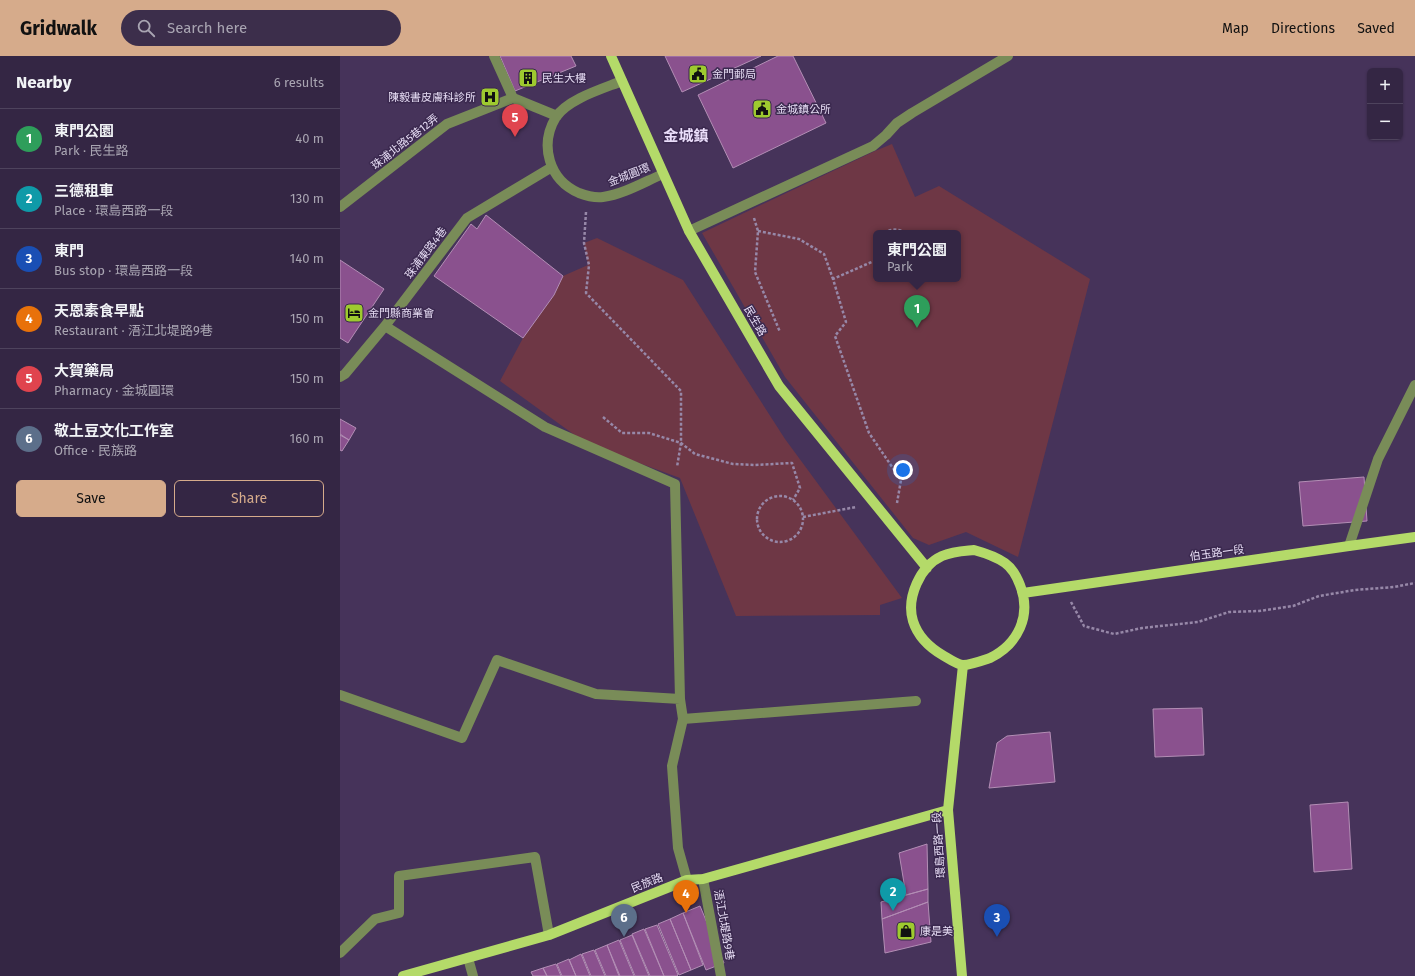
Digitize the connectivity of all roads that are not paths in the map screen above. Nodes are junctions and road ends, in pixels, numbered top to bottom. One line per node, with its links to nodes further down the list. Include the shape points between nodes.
1 (494, 56): 5 (street)
2 (611, 56): 4 (main road, 民生路)
3 (1008, 56): 10 (street, via 912,113 897,123 873,146)
4 (622, 81): 6 (street, 金城圓環, via 569,105); 8 (main road, 民生路)
5 (513, 98): 6 (street); 9 (street, 珠浦北路5巷12弄, via 447,124)
6 (557, 116): 7 (street, 金城圓環, via 549,131 547,148)
7 (552, 167): 8 (street, 金城圓環, via 559,179 571,190 586,196 603,197 620,193); 11 (street, 珠浦東路4巷, via 467,218)
8 (663, 174): 10 (main road, 民生路)
9 (340, 207)
10 (689, 231): 16 (main road, 民生路, via 779,386)
11 (385, 326): 12 (street, 珠浦東路4巷, via 346,374); 20 (street, via 545,427 675,484)
12 (340, 377)
13 (1415, 385): 15 (street, via 1378,459)
14 (1415, 537): 15 (main road, 伯玉路一段)
15 (1348, 546): 17 (main road, 伯玉路一段)
16 (927, 568): 17 (main road, via 940,557 957,551 974,550 991,554 1006,564 1017,577); 18 (main road, via 916,583 912,601 913,620 920,637 934,650)
17 (1023, 593): 18 (main road, via 1025,610 1021,627 1012,641 1000,652 985,660)
18 (963, 665): 23 (main road, 環島西路一段)
19 (340, 695): 20 (street, via 462,738 497,660 596,694)
20 (680, 699): 22 (street)
21 (916, 700): 22 (street)
22 (682, 719): 25 (street, via 672,766 678,848)
23 (948, 810): 24 (main road, 民族路); 32 (main road, 環島西路一段)
24 (703, 879): 25 (main road, 民族路); 31 (street, 浯江北堤路9巷)
25 (687, 880): 26 (main road, 民族路)
26 (549, 935): 27 (street, via 535,857 400,876 399,913 375,919); 28 (main road, 民族路)
27 (340, 952)
28 (468, 958): 29 (main road, 民族路); 30 (street)
29 (403, 976)
30 (472, 976)
31 (721, 976)
32 (962, 976)

